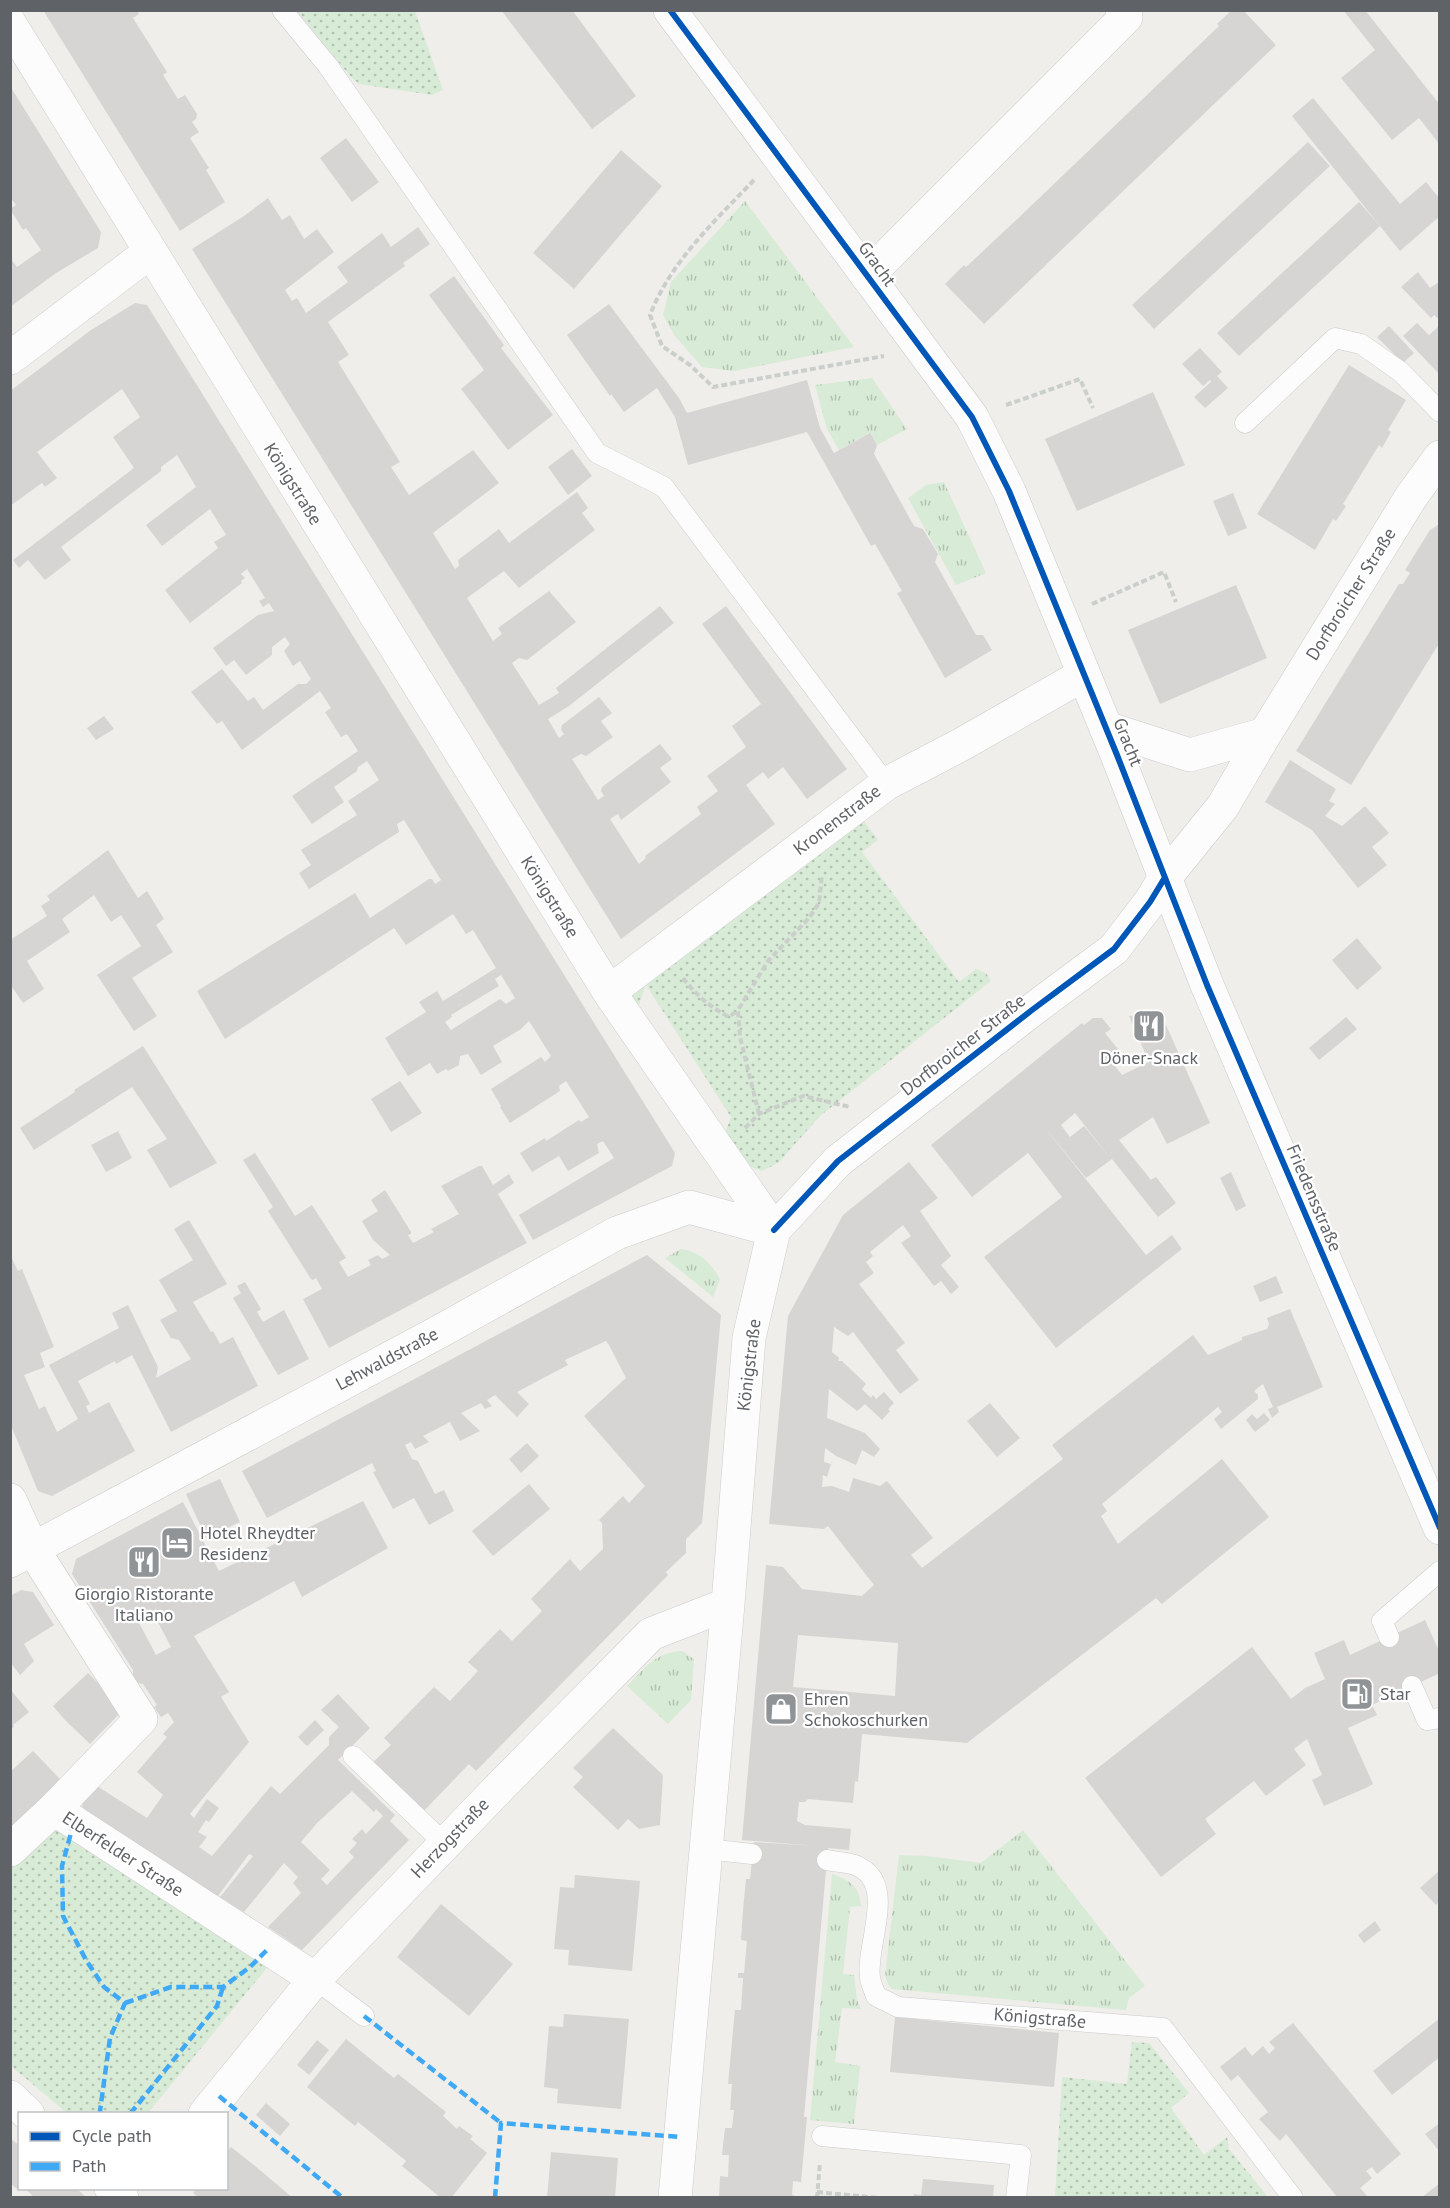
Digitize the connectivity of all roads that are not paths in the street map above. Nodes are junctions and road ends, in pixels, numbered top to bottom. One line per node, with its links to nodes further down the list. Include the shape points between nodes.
1 (282, 10): 14 (lane, via 328,66 597,453 664,487)
2 (670, 10): 6 (street, Gracht)
3 (1128, 13): 6 (street, Gracht)
4 (10, 24): 5 (street, Königstraße)
5 (150, 252): 7 (street); 16 (street, Königstraße)
6 (867, 276): 11 (street, Gracht, via 972,417 1010,490)
7 (10, 358)
8 (1440, 412): 9 (lane, via 1401,372 1361,344 1335,338)
9 (1245, 423)
10 (1440, 457): 13 (street, Dorfbroicher Straße, via 1411,497)
11 (1083, 675): 12 (street, Gracht); 14 (street, Kronenstraße)
12 (1106, 728): 13 (street, via 1190,755); 15 (street, Gracht)
13 (1265, 734): 15 (street, Dorfbroicher Straße, via 1223,806)
14 (886, 784): 16 (street, Kronenstraße)
15 (1164, 879): 17 (street, Dorfbroicher Straße, via 1114,949 838,1161); 19 (street, Friedensstraße)
16 (609, 992): 17 (street, Königstraße)
17 (774, 1230): 20 (street, Lehwaldstraße, via 689,1207 617,1233); 22 (street, Königstraße, via 749,1338)
18 (10, 1500): 20 (street)
19 (1440, 1528)
20 (21, 1555): 27 (street, Elberfelder Straße, via 141,1719)
21 (1440, 1571): 23 (lane, via 1382,1621)
22 (728, 1604): 28 (street, Herzogstraße, via 651,1634); 29 (street, Königstraße)
23 (1389, 1637)
24 (1412, 1686): 25 (lane, via 1428,1720)
25 (1440, 1718)
26 (353, 1756): 28 (lane)
27 (54, 1809): 30 (street); 33 (street, Elberfelder Straße)
28 (445, 1844): 33 (street, Herzogstraße)
29 (706, 1849): 31 (lane); 39 (street, Königstraße)
30 (10, 1850)
31 (752, 1854)
32 (827, 1860): 41 (lane, Königstraße, via 855,1865 875,1882 878,1900 870,1977 876,1996 898,2007 1163,2028)
33 (315, 1979): 34 (lane); 37 (street, Herzogstraße)
34 (364, 2016)
35 (10, 2097): 36 (street)
36 (26, 2112)
37 (207, 2112)
38 (822, 2136): 40 (lane, via 1021,2155)
39 (675, 2198)
40 (1016, 2198)
41 (1293, 2198)

